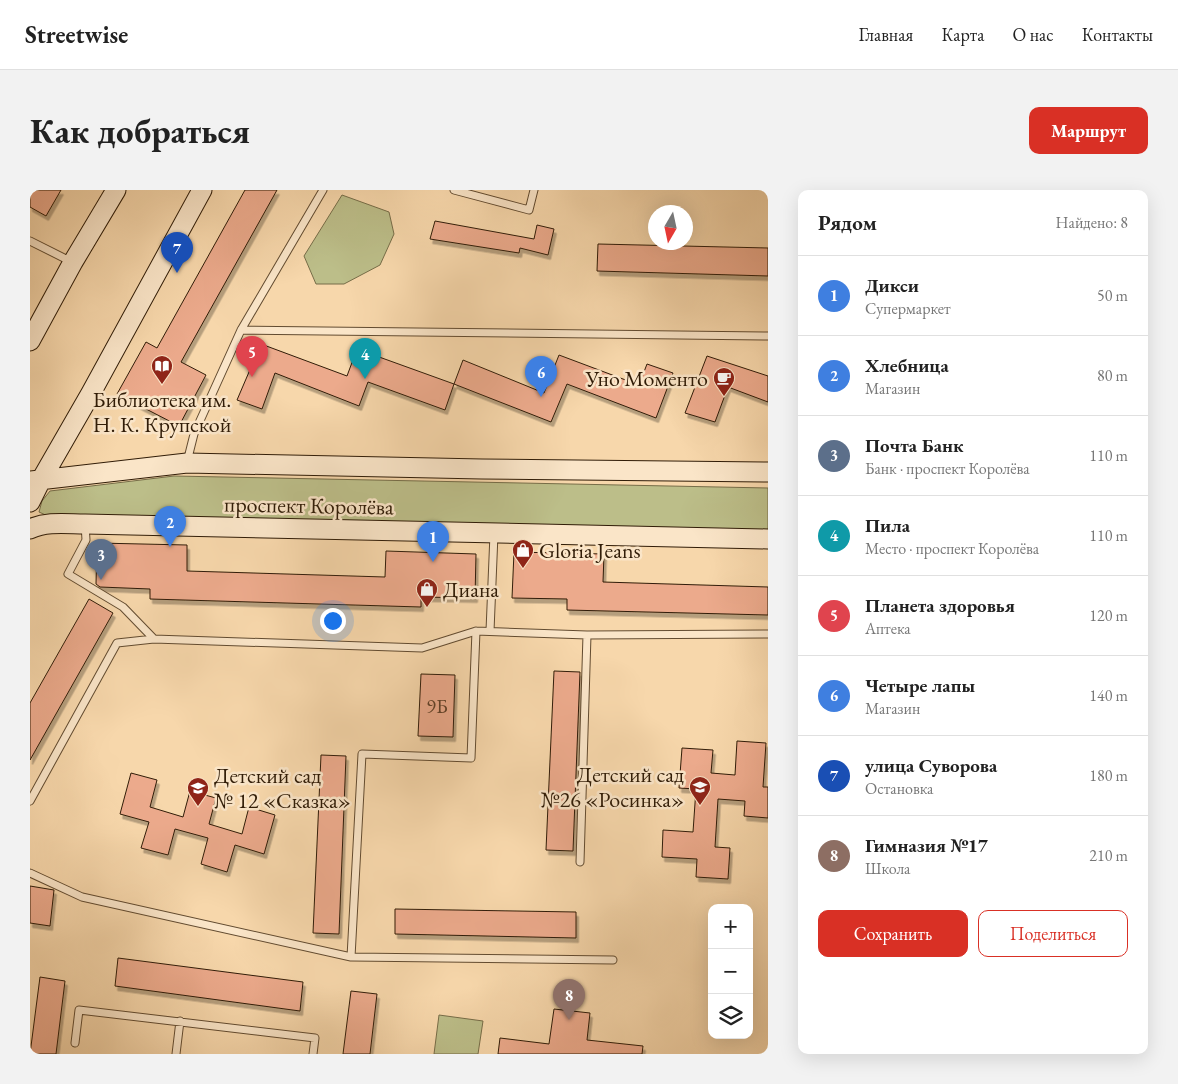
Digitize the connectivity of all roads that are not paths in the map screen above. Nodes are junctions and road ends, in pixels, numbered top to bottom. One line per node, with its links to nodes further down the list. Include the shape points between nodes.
1 (116, 190): 7 (main road)
2 (202, 190): 13 (main road, via 91,393)
3 (323, 190): 8 (lane)
4 (454, 190): 5 (lane, via 529,210)
5 (534, 190)
6 (30, 241): 7 (lane)
7 (73, 262): 10 (main road)
8 (241, 330): 9 (lane); 11 (lane, via 194,434)
9 (768, 336)
10 (30, 340)
11 (187, 463): 12 (main road, проспект Королёва); 13 (main road, проспект Королёва)
12 (768, 472)
13 (36, 480): 14 (main road)
14 (30, 502)
15 (86, 524): 16 (main road, проспект Королёва, via 49,524); 17 (main road, проспект Королёва); 23 (lane, via 86,540 68,574 123,607)
16 (30, 529)
17 (494, 533): 18 (main road, проспект Королёва); 20 (lane)
18 (768, 539)
19 (476, 631): 20 (lane); 23 (lane, via 422,648); 27 (lane, via 470,758 362,754)
20 (490, 632): 22 (lane)
21 (768, 634): 22 (lane)
22 (587, 635): 25 (lane)
23 (154, 639): 24 (lane, via 117,643)
24 (30, 801)
25 (580, 862)
26 (30, 873): 27 (lane, via 82,897)
27 (350, 957): 28 (lane)
28 (613, 960)
29 (180, 1021): 30 (lane, via 79,1010); 31 (lane); 32 (lane, via 315,1038)
30 (75, 1043)
31 (176, 1054)
32 (313, 1054)

